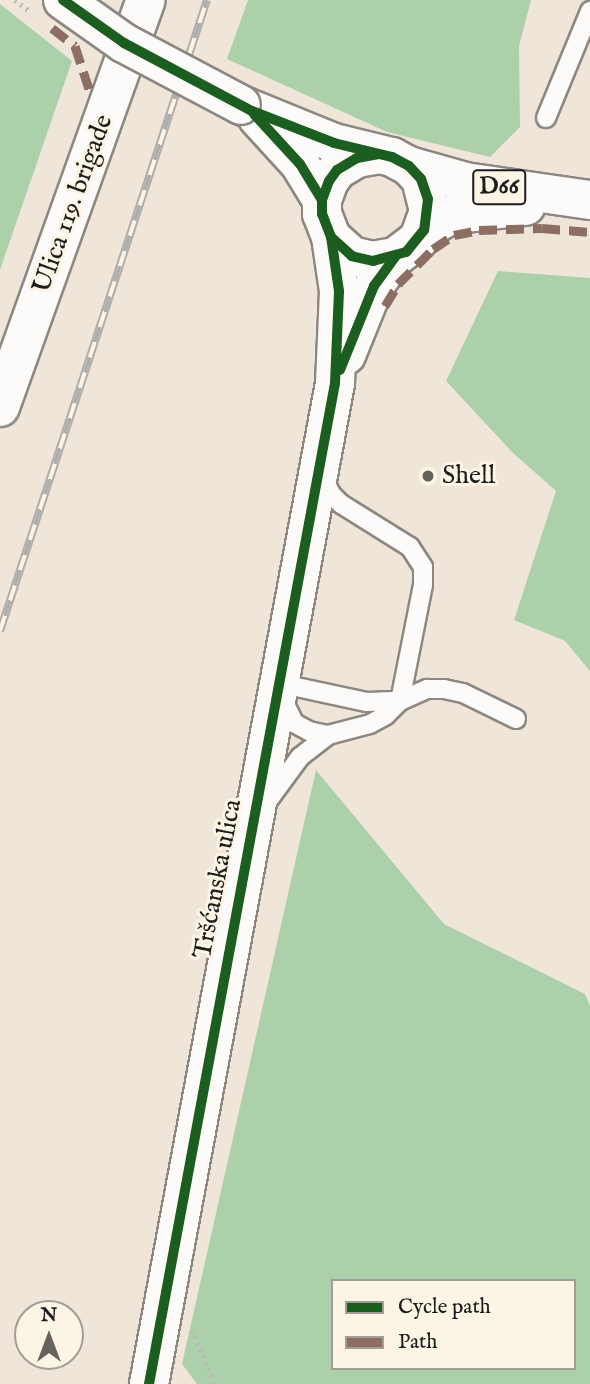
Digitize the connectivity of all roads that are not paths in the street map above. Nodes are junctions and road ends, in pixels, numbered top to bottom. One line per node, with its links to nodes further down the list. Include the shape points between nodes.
1 (63, 0): 4 (main road, bridge, via 124,43)
2 (146, 0): 13 (main road, Ulica 119. brigade)
3 (590, 11): 5 (lane)
4 (246, 108): 6 (main road, via 334,143); 7 (main road, via 300,164)
5 (546, 118)
6 (394, 160): 7 (main road, via 347,162 329,181); 8 (main road, D66, via 465,182); 9 (main road, via 421,179 428,199)
7 (322, 200): 10 (main road)
8 (590, 200): 9 (main road, D66, via 465,212 437,220)
9 (424, 230): 11 (main road, D66, via 413,246)
10 (331, 237): 11 (main road, via 339,247 364,260); 12 (main road, via 339,291)
11 (395, 257): 12 (main road, via 374,286)
12 (335, 383): 14 (main road, Tršćanska ulica)
13 (0, 407)
14 (318, 469): 15 (main road, Tršćanska ulica); 16 (lane, via 331,494 410,547 423,567)
15 (278, 683): 16 (lane, via 338,699); 18 (lane, via 294,723); 19 (main road, Tršćanska ulica)
16 (400, 701): 17 (lane, via 427,689 444,689 463,693); 18 (lane, via 370,724)
17 (516, 719)
18 (328, 735): 19 (lane, via 300,757)
19 (251, 825): 20 (main road, Tršćanska ulica)
20 (149, 1384)

